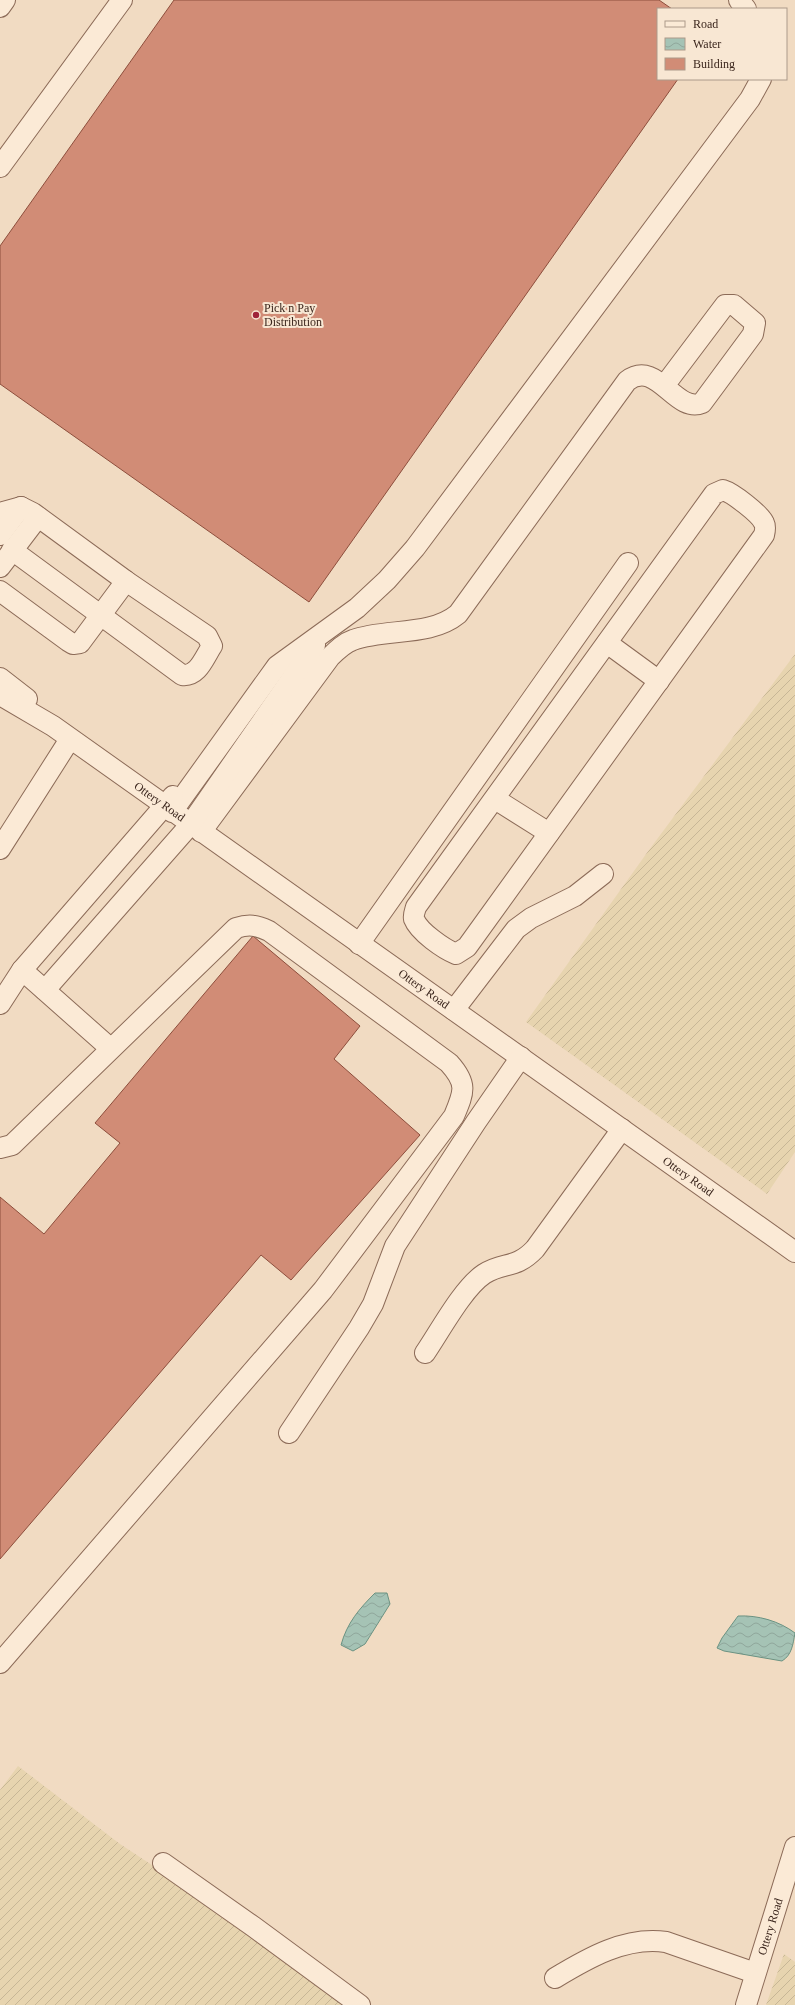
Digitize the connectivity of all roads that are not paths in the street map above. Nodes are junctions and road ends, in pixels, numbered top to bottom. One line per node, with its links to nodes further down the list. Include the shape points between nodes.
1 (5, 0): 4 (street)
2 (122, 0): 7 (street)
3 (739, 0): 5 (street)
4 (0, 7)
5 (745, 8)
6 (759, 80): 17 (street, via 746,106 414,548 372,594)
7 (0, 167)
8 (664, 386): 8 (street, via 688,405 696,406 702,403 753,334 755,323 734,305 726,305); 26 (street, via 645,376 634,376 627,381 517,534 451,620 430,627 353,640 339,648)
9 (30, 512): 10 (street); 11 (street); 14 (street)
10 (0, 513)
11 (6, 543): 13 (street); 16 (street)
12 (628, 563): 29 (street)
13 (0, 567)
14 (126, 581): 16 (street); 16 (street, via 209,639 212,646 194,673 182,675)
15 (0, 591): 16 (street, via 73,644 80,643)
16 (101, 615)
17 (325, 630): 25 (street, via 277,666); 26 (street)
18 (607, 643): 20 (street); 20 (street, via 714,494 718,491 730,492 761,518 766,528 764,535); 24 (street)
19 (0, 678): 22 (street, Ottery Road, via 36,705)
20 (659, 681): 27 (street)
21 (3, 702): 22 (street, Ottery Road)
22 (53, 726): 23 (street, Ottery Road)
23 (70, 739): 25 (street, Ottery Road); 28 (street)
24 (495, 799): 27 (street); 30 (street)
25 (169, 809): 26 (street, Ottery Road); 33 (street)
26 (196, 828): 32 (street, Ottery Road); 34 (street)
27 (549, 833): 30 (street, via 467,947 456,954 430,938 414,919 416,907)
28 (0, 849)
29 (409, 873): 30 (street); 32 (street)
30 (440, 874)
31 (603, 874): 36 (street, via 575,896 531,918 516,929)
32 (359, 944): 36 (street, Ottery Road)
33 (22, 970): 34 (street); 35 (street)
34 (45, 990): 37 (street)
35 (0, 1004)
36 (454, 1010): 38 (street, Ottery Road)
37 (110, 1048): 40 (street, via 12,1145); 44 (street, via 236,928 246,924 257,925 449,1063 460,1075 463,1083 462,1096 454,1116 323,1290)
38 (521, 1057): 39 (street, Ottery Road); 43 (street, via 395,1246 376,1297 360,1328)
39 (622, 1129): 41 (street, Ottery Road); 42 (street, via 535,1249 519,1262 483,1275 469,1288)
40 (0, 1148)
41 (791, 1242)
42 (425, 1353)
43 (289, 1433)
44 (0, 1662)
45 (795, 1847): 47 (street, Ottery Road)
46 (163, 1863): 49 (street)
47 (755, 1973): 48 (street, via 656,1940 608,1949); 50 (street, Ottery Road)
48 (555, 1978)
49 (360, 2005)
50 (746, 2005)

